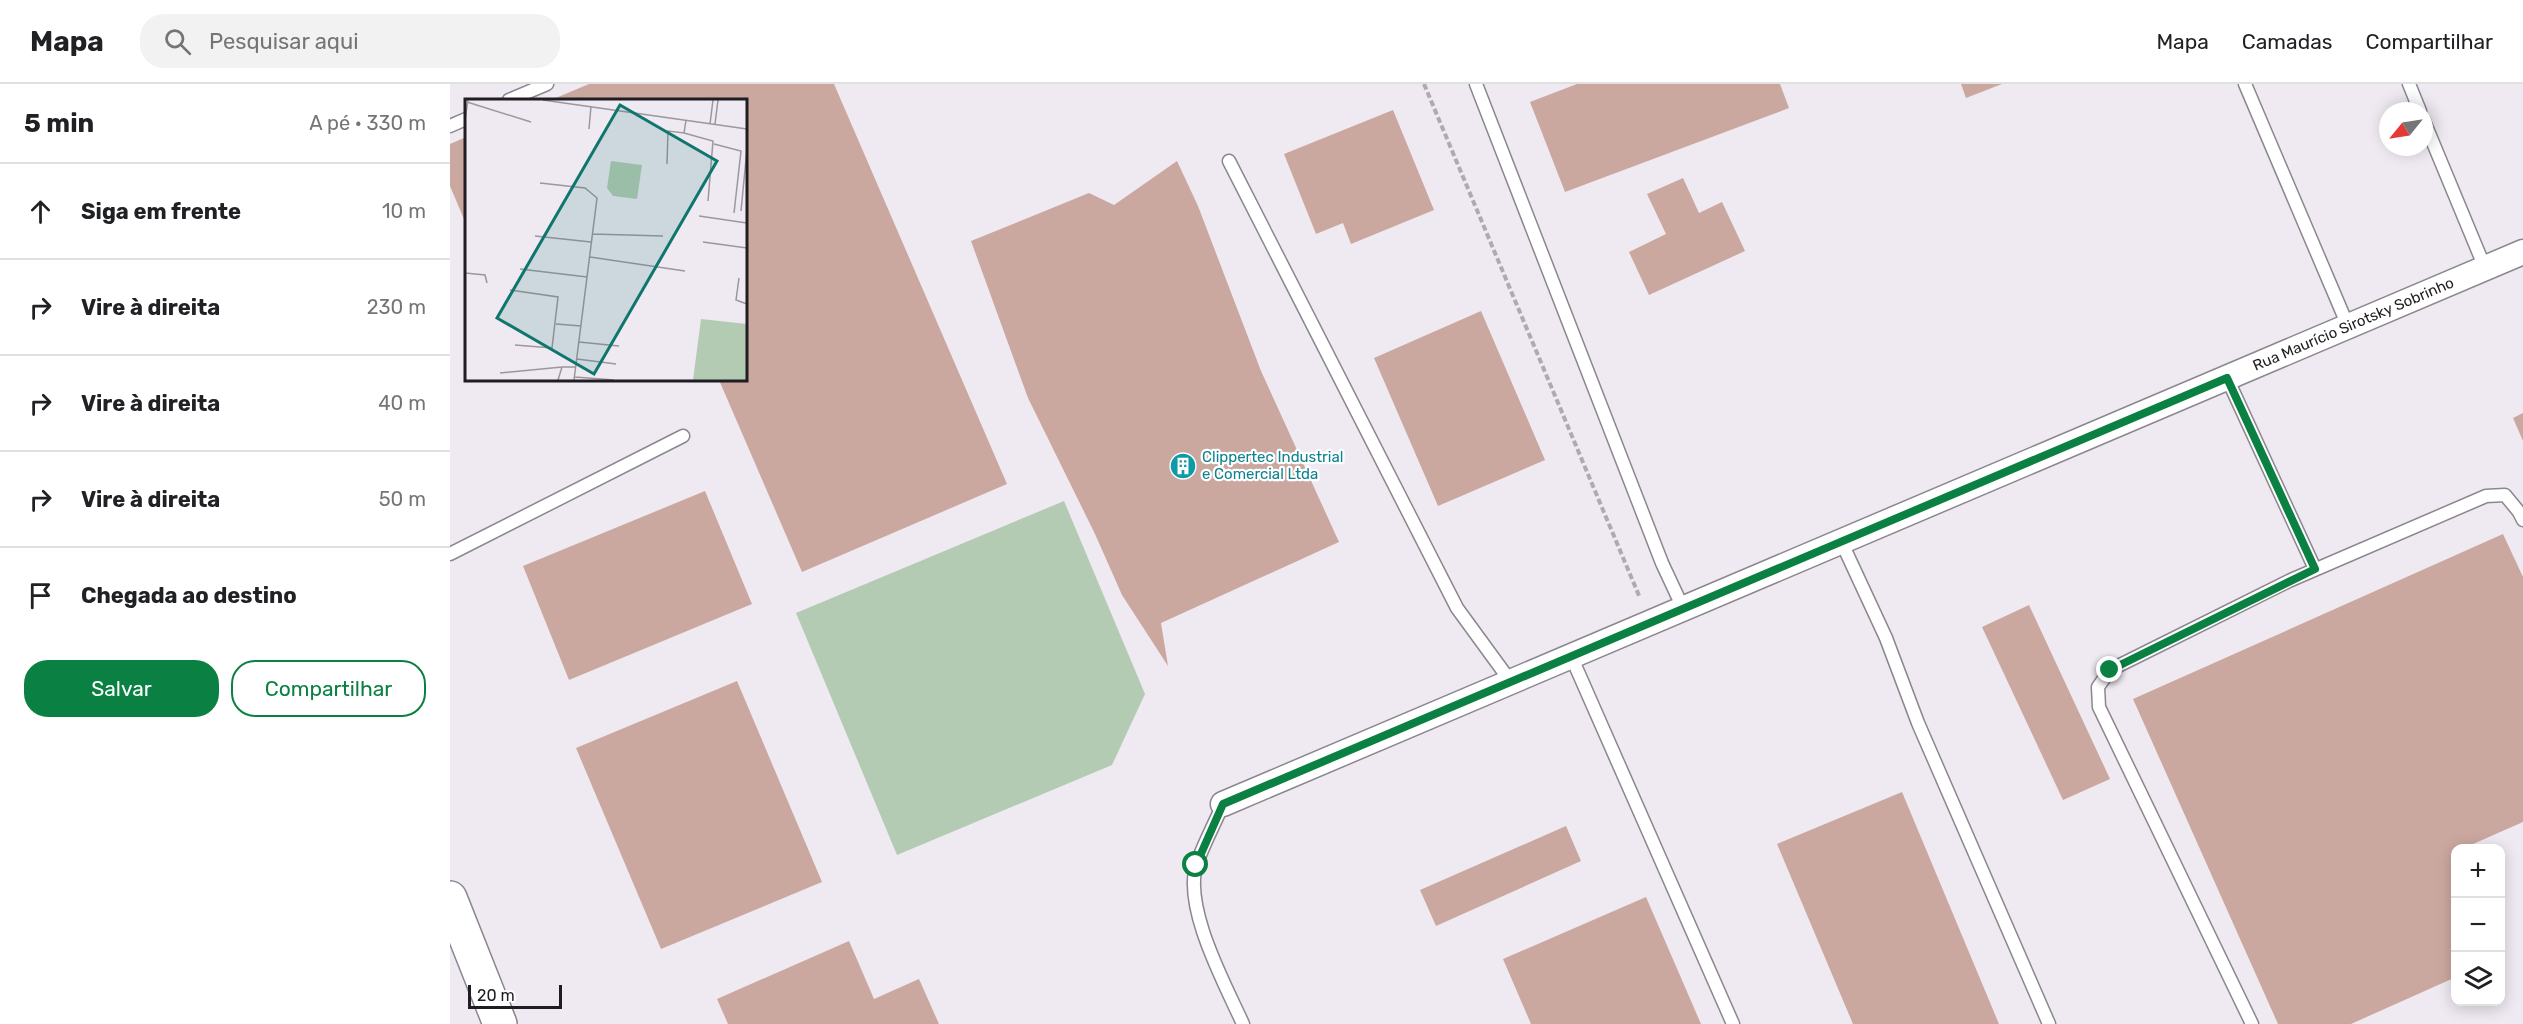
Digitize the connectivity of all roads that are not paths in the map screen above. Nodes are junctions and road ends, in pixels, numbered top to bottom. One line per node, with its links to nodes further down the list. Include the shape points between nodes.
1 (547, 84): 5 (lane)
2 (1476, 84): 20 (lane)
3 (2245, 84): 13 (lane)
4 (2409, 84): 6 (lane)
5 (511, 99)
6 (2416, 102)
7 (465, 119): 8 (lane)
8 (450, 126)
9 (2433, 143): 12 (lane)
10 (1229, 161): 22 (lane, via 1457,608)
11 (2523, 252): 12 (street, Rua Maurício Sirotsky Sobrinho)
12 (2485, 268): 13 (street, Rua Maurício Sirotsky Sobrinho)
13 (2348, 326): 14 (street, Rua Maurício Sirotsky Sobrinho)
14 (2227, 378): 17 (street, Rua Maurício Sirotsky Sobrinho); 19 (lane)
15 (683, 436): 18 (lane)
16 (2523, 520): 19 (lane, via 2505,495 2486,496)
17 (1841, 541): 20 (street, Rua Maurício Sirotsky Sobrinho); 28 (lane)
18 (450, 554)
19 (2315, 569): 29 (lane, via 2110,670 2098,687 2099,707)
20 (1683, 608): 21 (street, Rua Maurício Sirotsky Sobrinho)
21 (1571, 656): 22 (street, Rua Maurício Sirotsky Sobrinho); 27 (lane)
22 (1511, 682): 23 (street, Rua Maurício Sirotsky Sobrinho)
23 (1223, 804): 26 (lane, via 1196,865 1195,896 1202,930)
24 (450, 898): 25 (main road)
25 (500, 1024)
26 (1243, 1024)
27 (1733, 1024)
28 (2049, 1024)
29 (2252, 1024)

